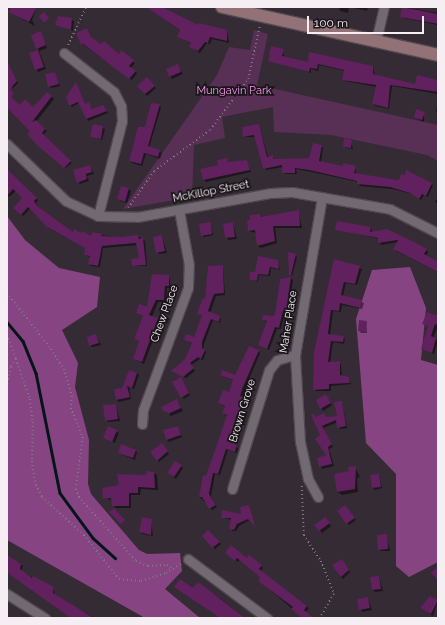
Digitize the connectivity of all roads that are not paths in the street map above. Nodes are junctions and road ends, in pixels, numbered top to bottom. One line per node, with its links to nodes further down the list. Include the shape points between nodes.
1 (222, 7): 3 (main road)
2 (384, 7): 3 (street)
3 (376, 41): 5 (main road)
4 (64, 53): 9 (street, via 114,92 121,106 122,121)
5 (438, 55)
6 (7, 144): 9 (street, McKillop Street, via 66,201)
7 (322, 197): 8 (street, McKillop Street, via 292,192 271,193); 10 (street, McKillop Street, via 390,209); 11 (street, Maher Place)
8 (179, 210): 9 (street, McKillop Street, via 120,219); 12 (street, Chew Place, via 189,265 188,288 143,410)
9 (98, 216)
10 (438, 233)
11 (295, 355): 13 (street, Brown Grove, via 278,360 269,370); 14 (street, Maher Place, via 300,442 308,479)
12 (142, 424)
13 (232, 489)
14 (318, 497)
15 (188, 559): 18 (street)
16 (7, 594): 17 (street)
17 (44, 618)
18 (267, 618)

